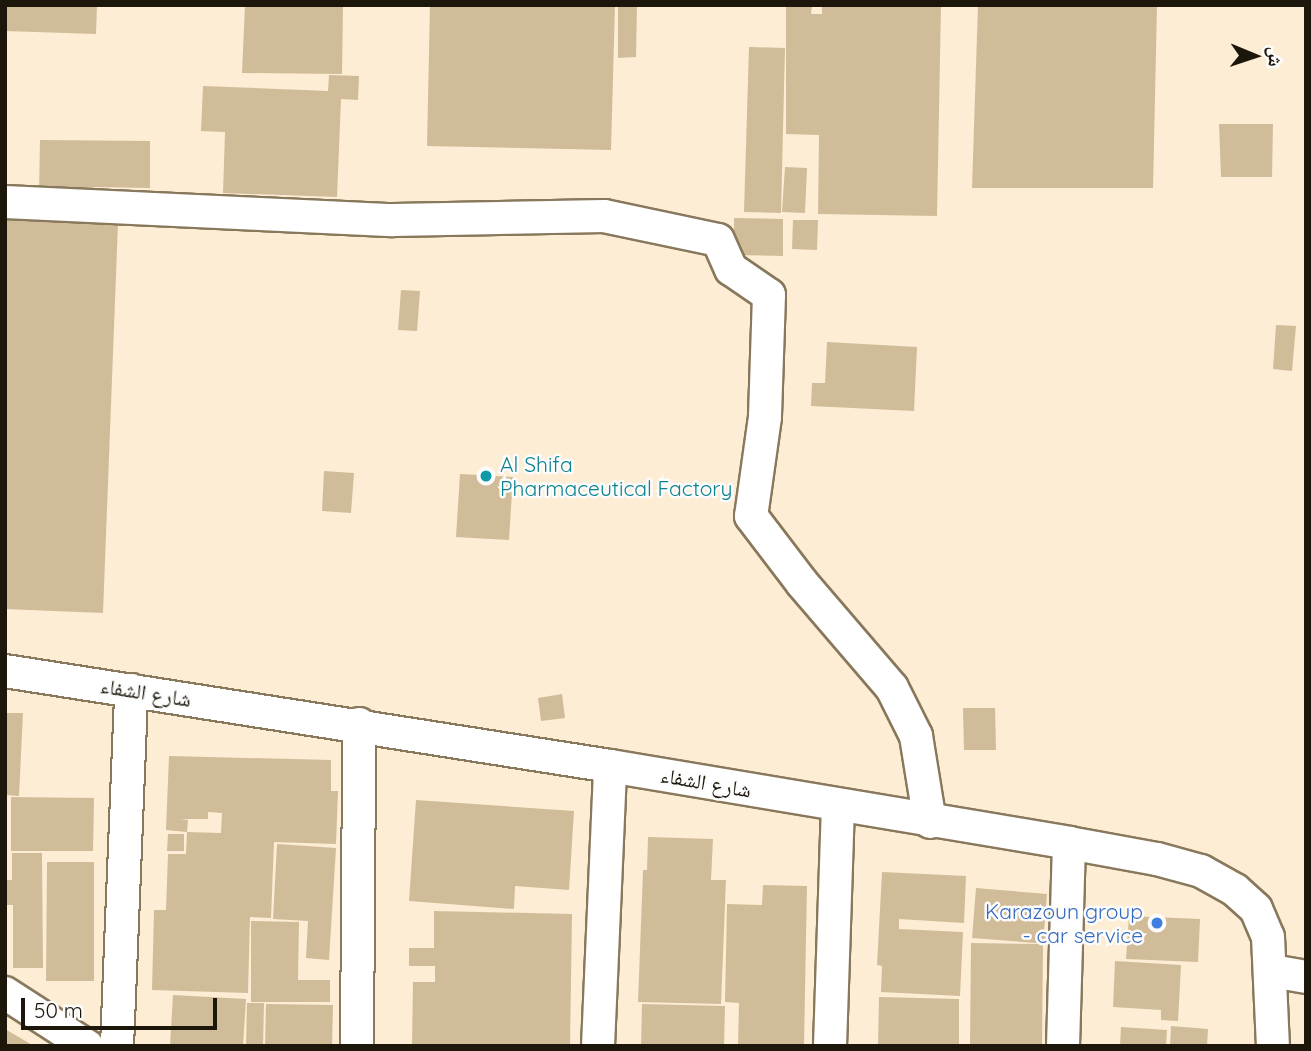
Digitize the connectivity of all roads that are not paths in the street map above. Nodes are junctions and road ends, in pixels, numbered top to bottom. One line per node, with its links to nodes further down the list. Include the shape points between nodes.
1 (5, 202): 7 (street, via 393,220 604,216 718,240 731,269 769,295 765,417 751,516 892,688 916,736)
2 (5, 671): 3 (street, شارع الشفاء)
3 (131, 690): 4 (street, شارع الشفاء); 13 (street)
4 (359, 724): 5 (street, شارع الشفاء); 14 (street)
5 (610, 766): 6 (street, شارع الشفاء); 15 (street)
6 (838, 805): 7 (street, شارع الشفاء); 16 (street)
7 (930, 822): 8 (street, شارع الشفاء)
8 (1069, 843): 9 (street, شارع الشفاء, via 1201,871 1235,890 1256,909 1268,937); 17 (street)
9 (1272, 971): 10 (street); 18 (street, شارع الشفاء)
10 (1306, 977)
11 (5, 993): 12 (street)
12 (87, 1046)
13 (117, 1046)
14 (357, 1046)
15 (598, 1046)
16 (830, 1046)
17 (1063, 1046)
18 (1273, 1046)

